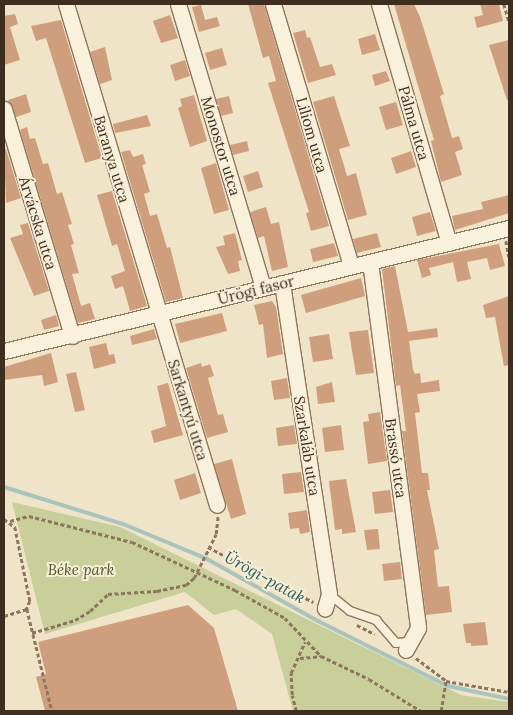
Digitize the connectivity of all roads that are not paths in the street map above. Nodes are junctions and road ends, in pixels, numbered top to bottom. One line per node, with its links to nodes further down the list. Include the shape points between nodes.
1 (66, 4): 12 (street, Baranya utca)
2 (178, 4): 11 (street, Monostor utca)
3 (273, 4): 9 (street, Liliom utca)
4 (379, 4): 7 (street, Pálma utca)
5 (4, 109): 13 (street, Árvácska utca)
6 (508, 230): 7 (street, Ürögi fasor)
7 (449, 243): 8 (street, Ürögi fasor)
8 (370, 262): 9 (street, Ürögi fasor); 17 (street, Brassó utca, via 418,628)
9 (351, 266): 10 (street, Ürögi fasor)
10 (282, 283): 11 (street, Ürögi fasor); 16 (street, Szarkaláb utca)
11 (263, 288): 12 (street, Ürögi fasor)
12 (158, 315): 13 (street, Ürögi fasor); 15 (street, Sarkantyú utca)
13 (72, 336): 14 (street, Ürögi fasor)
14 (4, 351)
15 (217, 506)
16 (327, 601): 17 (lane, via 376,620 396,643)
17 (409, 645)

